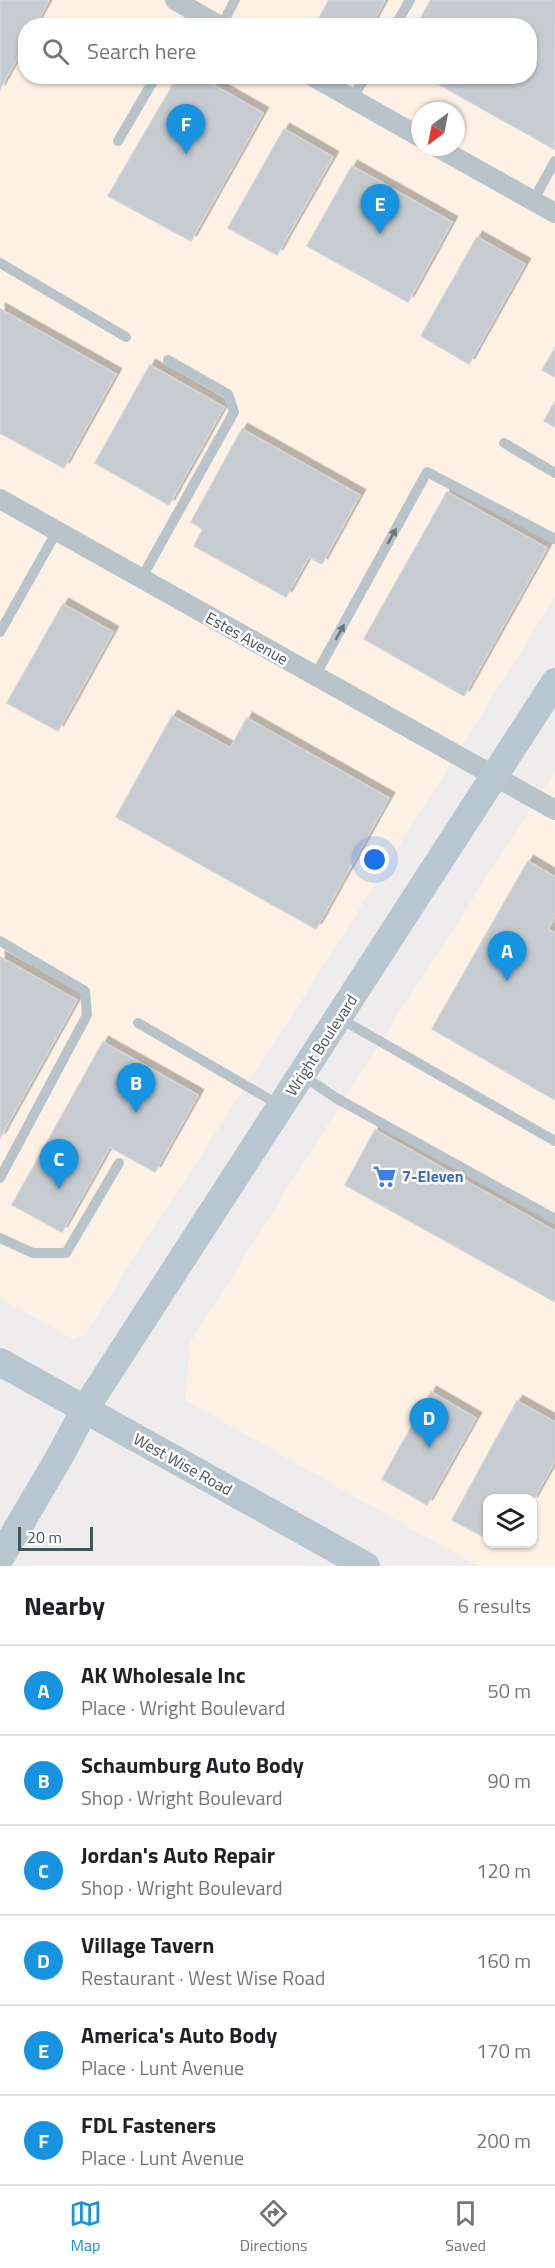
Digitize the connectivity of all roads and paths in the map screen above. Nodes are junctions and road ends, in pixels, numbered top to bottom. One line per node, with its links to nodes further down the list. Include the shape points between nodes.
1 (175, 0): 4 (street)
2 (235, 0): 5 (lane)
3 (410, 0): 6 (lane)
4 (190, 18)
5 (225, 18)
6 (400, 18)
7 (151, 84): 12 (lane)
8 (326, 84): 10 (street)
9 (361, 84): 10 (lane)
10 (352, 99): 11 (street)
11 (411, 132)
12 (118, 141)
13 (453, 156): 15 (street)
14 (555, 161): 15 (lane)
15 (533, 201): 16 (street)
16 (555, 213)
17 (1, 265): 18 (lane)
18 (126, 337)
19 (168, 360): 25 (lane, via 228,394 234,412)
20 (504, 442): 21 (lane)
21 (555, 473)
22 (0, 499): 23 (street, Estes Avenue)
23 (57, 531): 25 (street, Estes Avenue); 26 (lane)
24 (555, 539): 27 (lane, one-way to 24, via 427,472)
25 (141, 579): 27 (street, Estes Avenue)
26 (0, 632)
27 (315, 676): 29 (street, Estes Avenue)
28 (555, 682): 29 (street, Wright Boulevard)
29 (495, 777): 30 (street, Estes Avenue); 32 (street, Wright Boulevard)
30 (555, 810)
31 (0, 941): 38 (lane, via 85,991 87,1015)
32 (339, 1018): 34 (street, Wright Boulevard); 36 (lane)
33 (138, 1023): 35 (lane)
34 (301, 1075): 35 (street, Wright Boulevard); 39 (lane)
35 (281, 1107): 42 (street, Wright Boulevard)
36 (555, 1141)
37 (119, 1163): 40 (lane, via 66,1253 33,1253)
38 (0, 1178)
39 (555, 1219)
40 (0, 1238)
41 (0, 1362): 42 (street, West Wise Road)
42 (85, 1408): 43 (street, Wright Boulevard); 44 (street, West Wise Road)
43 (0, 1558)
44 (366, 1566)

